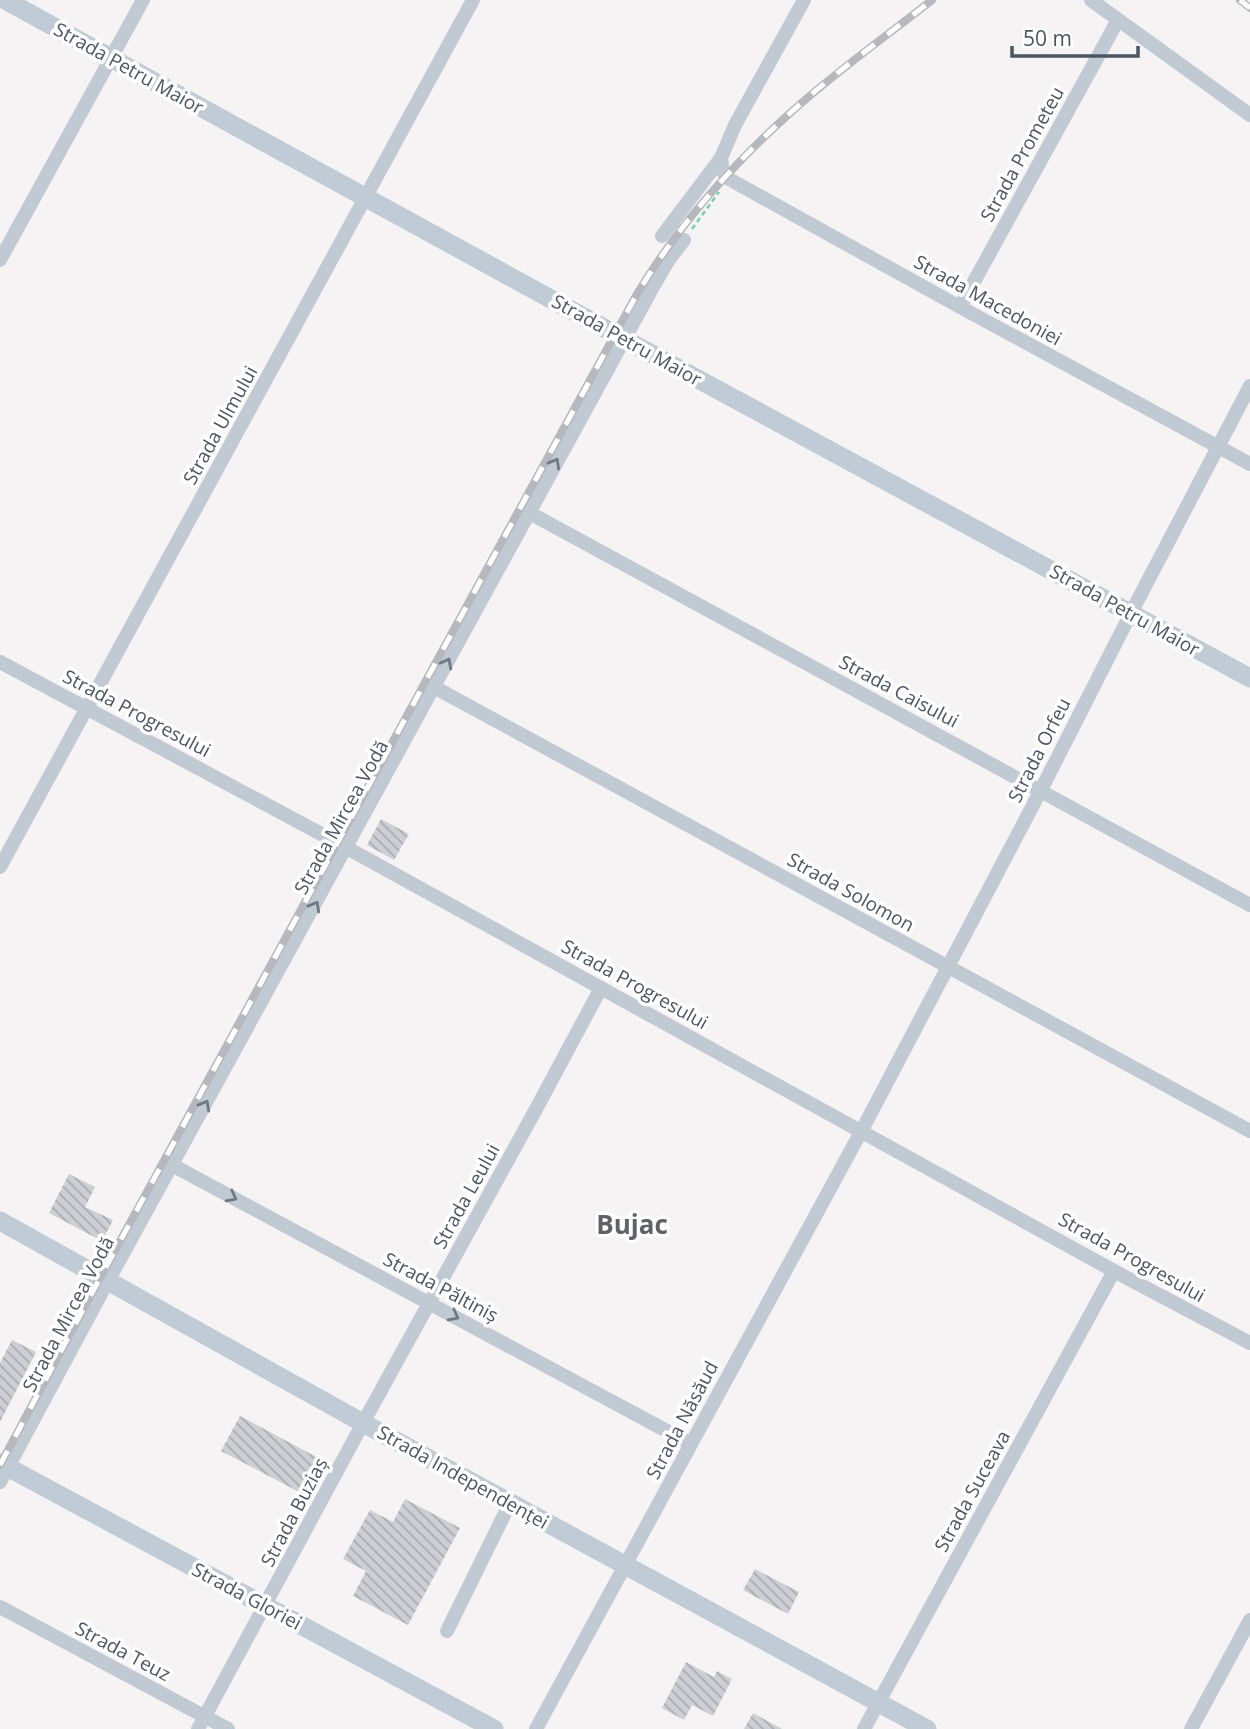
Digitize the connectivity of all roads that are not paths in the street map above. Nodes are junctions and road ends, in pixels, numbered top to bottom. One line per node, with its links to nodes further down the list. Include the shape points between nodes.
1 (5, 0): 7 (street, Strada Petru Maior)
2 (143, 0): 7 (street)
3 (473, 0): 10 (street, Strada Ulmului)
4 (804, 0): 9 (street)
5 (1091, 0): 6 (street)
6 (1118, 20): 8 (street); 14 (street, Strada Prometeu)
7 (111, 58): 10 (street, Strada Petru Maior); 13 (street)
8 (1250, 115)
9 (721, 158): 11 (street); 14 (street, Strada Macedoniei, via 729,179)
10 (366, 198): 15 (street, Strada Petru Maior); 24 (street, Strada Ulmului)
11 (662, 236)
12 (684, 240): 15 (street, Strada Mircea Vodă)
13 (0, 260)
14 (960, 307): 17 (street, Strada Macedoniei)
15 (624, 339): 19 (street, Strada Mircea Vodă, one-way to 15); 20 (street, Strada Petru Maior)
16 (1250, 386): 17 (street, Strada Orfeu)
17 (1217, 446): 18 (street, Strada Macedoniei); 20 (street, Strada Orfeu)
18 (1250, 464)
19 (528, 512): 23 (street, Strada Mircea Vodă, one-way to 19); 25 (street, Strada Caisului)
20 (1130, 613): 22 (street, Strada Petru Maior); 25 (street, Strada Orfeu)
21 (0, 662): 24 (street, Strada Progresului)
22 (1250, 678)
23 (434, 687): 26 (street, Strada Mircea Vodă); 29 (street, Strada Solomon)
24 (87, 708): 26 (street, Strada Progresului); 27 (street, Strada Ulmului)
25 (1041, 790): 28 (street, Strada Caisului); 29 (street, Strada Orfeu)
26 (346, 848): 30 (street, Strada Progresului); 33 (street, Strada Mircea Vodă, one-way to 26)
27 (0, 867)
28 (1250, 905)
29 (947, 967): 31 (street, Strada Orfeu); 32 (street, Strada Solomon)
30 (601, 988): 31 (street, Strada Progresului); 37 (street, Strada Leului)
31 (862, 1130): 35 (street, Strada Progresului); 40 (street, Strada Năsăud)
32 (1250, 1131)
33 (172, 1165): 36 (street, Strada Mircea Vodă); 37 (street, Strada Păltiniș, one-way to 37)
34 (0, 1221): 36 (street, Strada Independenței)
35 (1114, 1270): 38 (street, Strada Progresului); 48 (street, Strada Suceava)
36 (108, 1281): 39 (street, Strada Independenței); 41 (street, Strada Mircea Vodă)
37 (429, 1303): 39 (street, Strada Leului); 40 (street, Strada Păltiniș, one-way to 40)
38 (1250, 1343)
39 (363, 1423): 42 (street, Strada Independenței); 44 (street, Strada Buziaș)
40 (691, 1444): 43 (street, Strada Năsăud)
41 (3, 1471): 44 (street, Strada Gloriei)
42 (510, 1503): 43 (street, Strada Independenței); 47 (street)
43 (625, 1565): 48 (street, Strada Independenței); 52 (street, Strada Năsăud)
44 (265, 1605): 49 (street, Strada Buziaș); 51 (street, Strada Gloriei)
45 (0, 1607): 49 (street, Strada Teuz)
46 (1250, 1620): 55 (street)
47 (447, 1631)
48 (878, 1703): 53 (street, Strada Suceava); 54 (street, Strada Independenței)
49 (201, 1723): 50 (street, Strada Teuz)
50 (228, 1729)
51 (494, 1729)
52 (536, 1729)
53 (864, 1729)
54 (928, 1729)
55 (1191, 1729)

